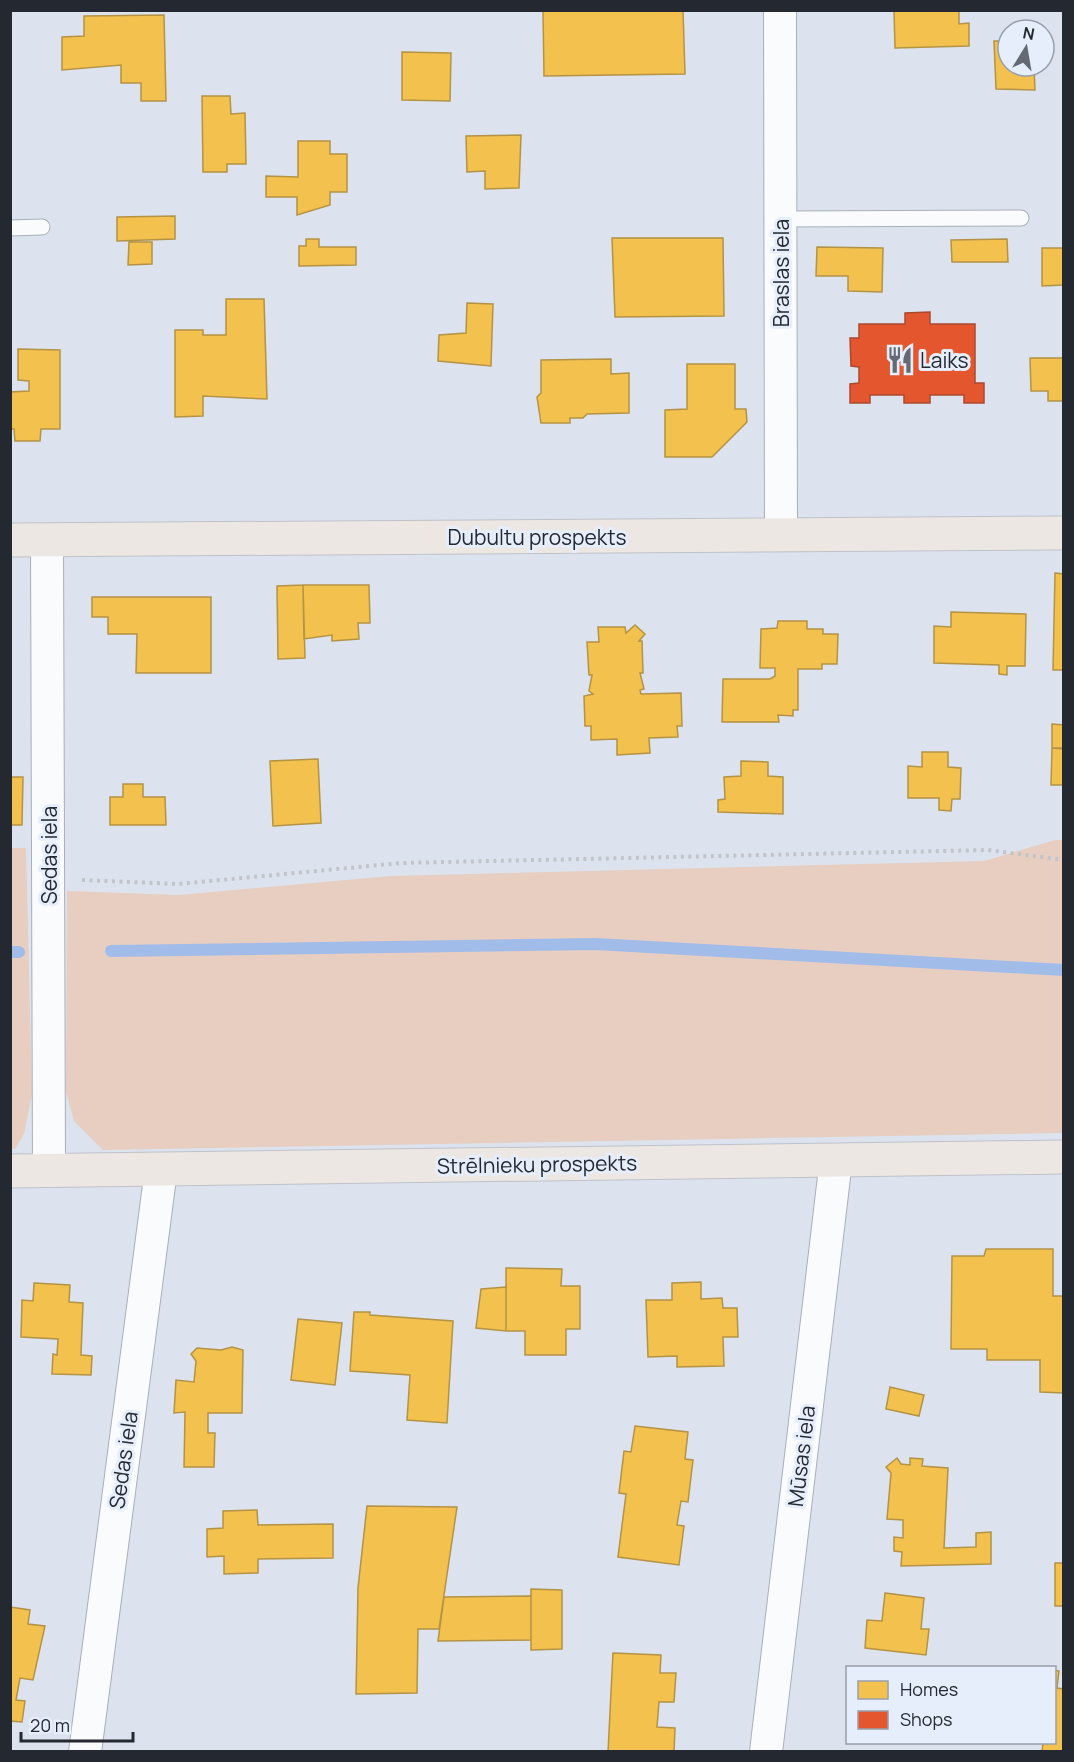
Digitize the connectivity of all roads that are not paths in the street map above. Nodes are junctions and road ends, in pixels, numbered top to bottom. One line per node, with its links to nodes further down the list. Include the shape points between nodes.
1 (780, 10): 3 (street, Braslas iela)
2 (1020, 218): 3 (lane)
3 (781, 219): 7 (street, Braslas iela)
4 (42, 227): 5 (lane)
5 (10, 228)
6 (1064, 533): 7 (main road, Dubultu prospekts)
7 (781, 535): 9 (main road, Dubultu prospekts)
8 (10, 540): 9 (main road, Dubultu prospekts)
9 (47, 540): 12 (street, Sedas iela)
10 (1064, 1157): 11 (main road, Strēlnieku prospekts)
11 (836, 1160): 13 (main road, Strēlnieku prospekts); 16 (street, Mūsas iela)
12 (49, 1170): 13 (main road, Strēlnieku prospekts); 14 (main road, Strēlnieku prospekts)
13 (161, 1170): 15 (street, Sedas iela)
14 (10, 1171)
15 (85, 1752)
16 (766, 1752)

